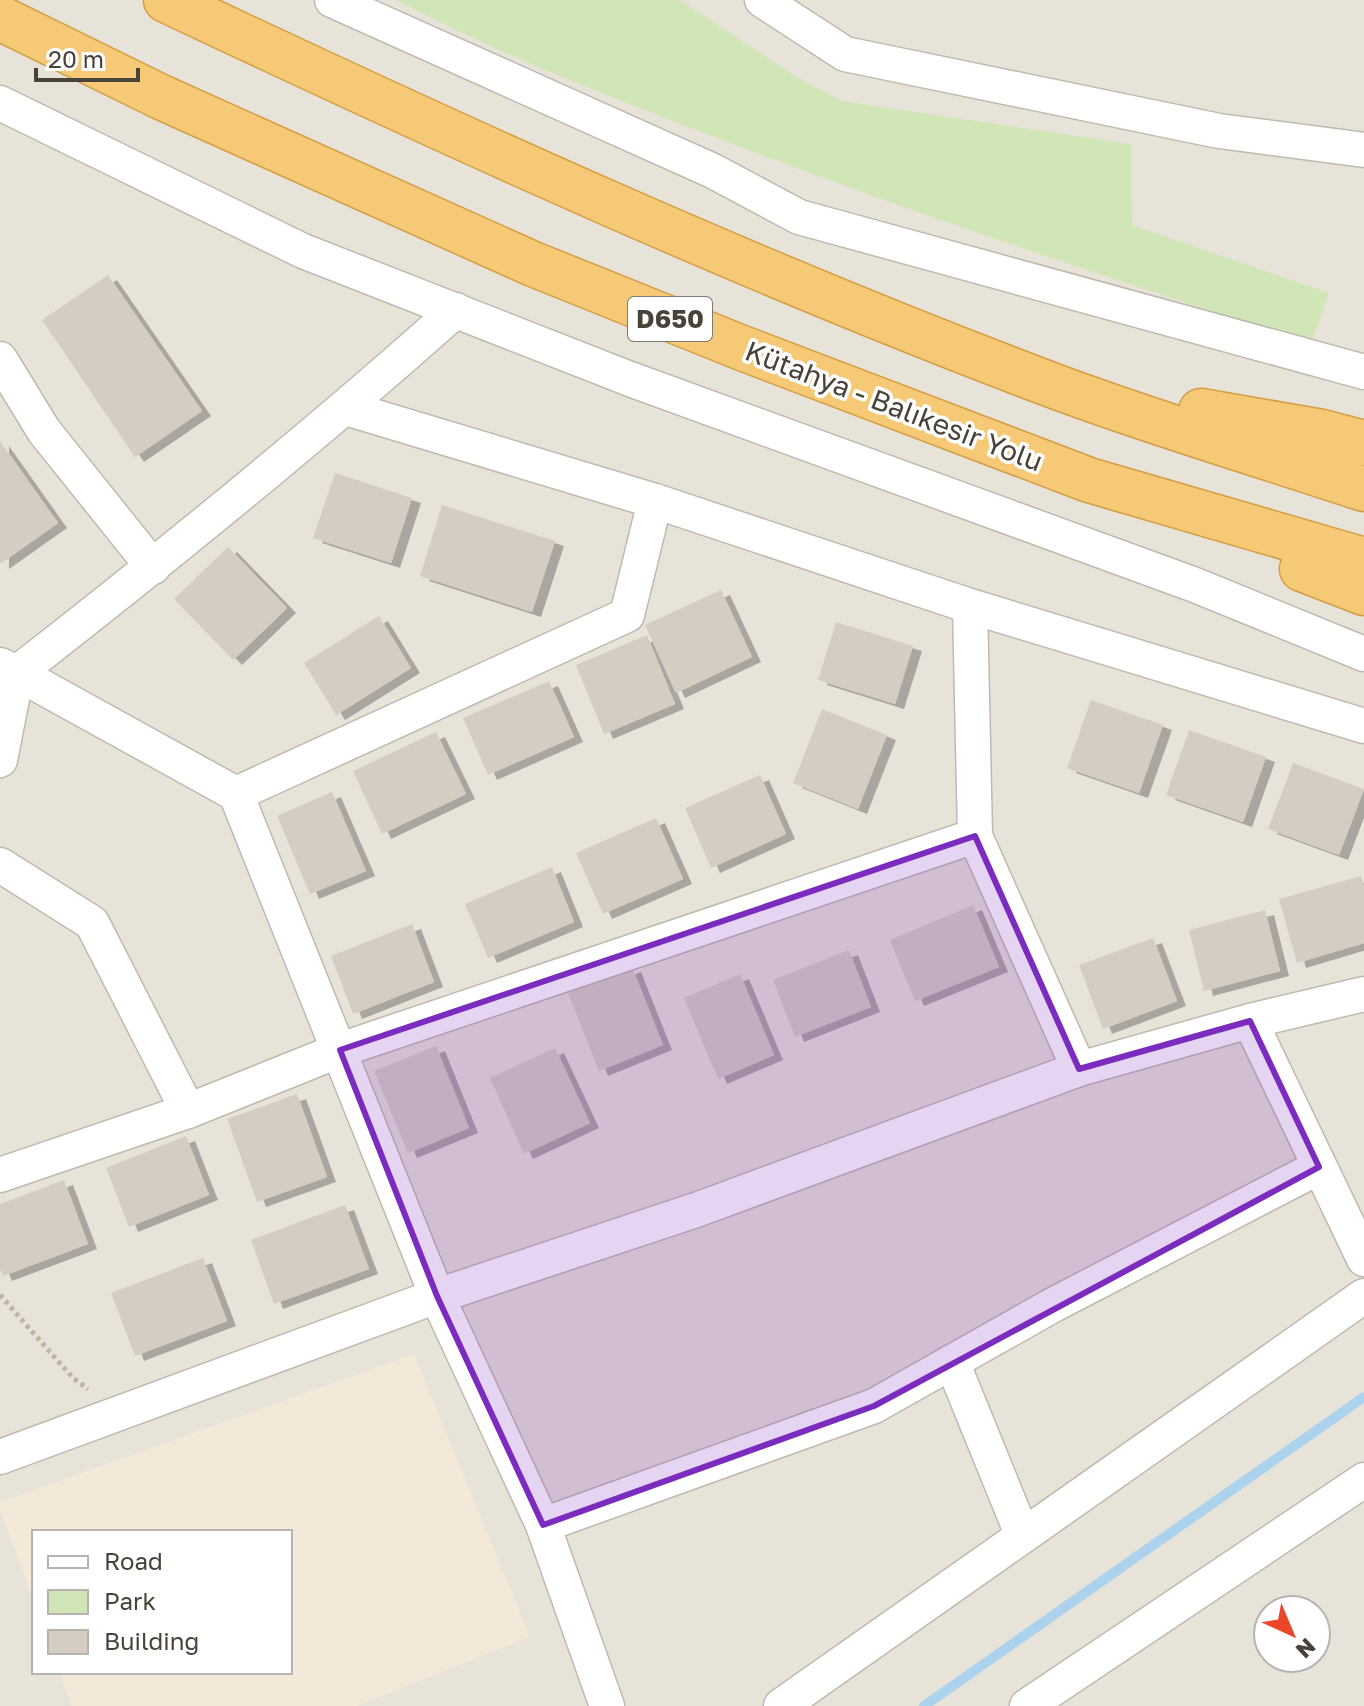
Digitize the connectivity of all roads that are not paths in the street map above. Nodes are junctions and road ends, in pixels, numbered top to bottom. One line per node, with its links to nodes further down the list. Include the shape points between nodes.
1 (166, 0): 10 (highway, via 441,130)
2 (332, 0): 9 (street, via 713,171 799,217)
3 (762, 0): 6 (street, via 845,54 1219,131)
4 (0, 18): 13 (highway, Kütahya - Balıkesir Yolu / D650, via 161,97 533,264)
5 (0, 103): 7 (street, via 303,251)
6 (1364, 150)
7 (456, 310): 11 (street); 20 (street, via 1195,585)
8 (0, 359): 17 (street, via 44,431)
9 (1364, 372)
10 (1051, 385): 12 (highway); 14 (highway)
11 (346, 408): 15 (street); 17 (street)
12 (1364, 443)
13 (1089, 480): 16 (highway, Kütahya - Balıkesir Yolu / D650); 18 (highway)
14 (1364, 489)
15 (655, 501): 19 (street); 24 (street, via 627,615)
16 (1364, 560)
17 (153, 567): 21 (street)
18 (1364, 593)
19 (970, 606): 22 (street); 25 (street)
20 (1364, 654)
21 (8, 669): 23 (street); 24 (street)
22 (1364, 726)
23 (0, 760)
24 (236, 794): 29 (street)
25 (975, 836): 29 (street); 30 (street)
26 (0, 865): 31 (street, via 92,923)
27 (1364, 994): 28 (street)
28 (1250, 1021): 30 (street); 32 (street)
29 (340, 1050): 31 (street); 35 (street)
30 (1079, 1069): 35 (street, via 696,1210)
31 (188, 1111): 33 (street)
32 (1319, 1167): 34 (street); 37 (street)
33 (0, 1175)
34 (1364, 1259)
35 (437, 1296): 38 (street); 40 (street)
36 (1364, 1296): 41 (street)
37 (952, 1362): 40 (street, via 874,1406); 41 (street)
38 (0, 1457)
39 (1364, 1480): 44 (street)
40 (543, 1525): 42 (street)
41 (1022, 1534): 43 (street)
42 (607, 1706)
43 (781, 1706)
44 (1027, 1706)

